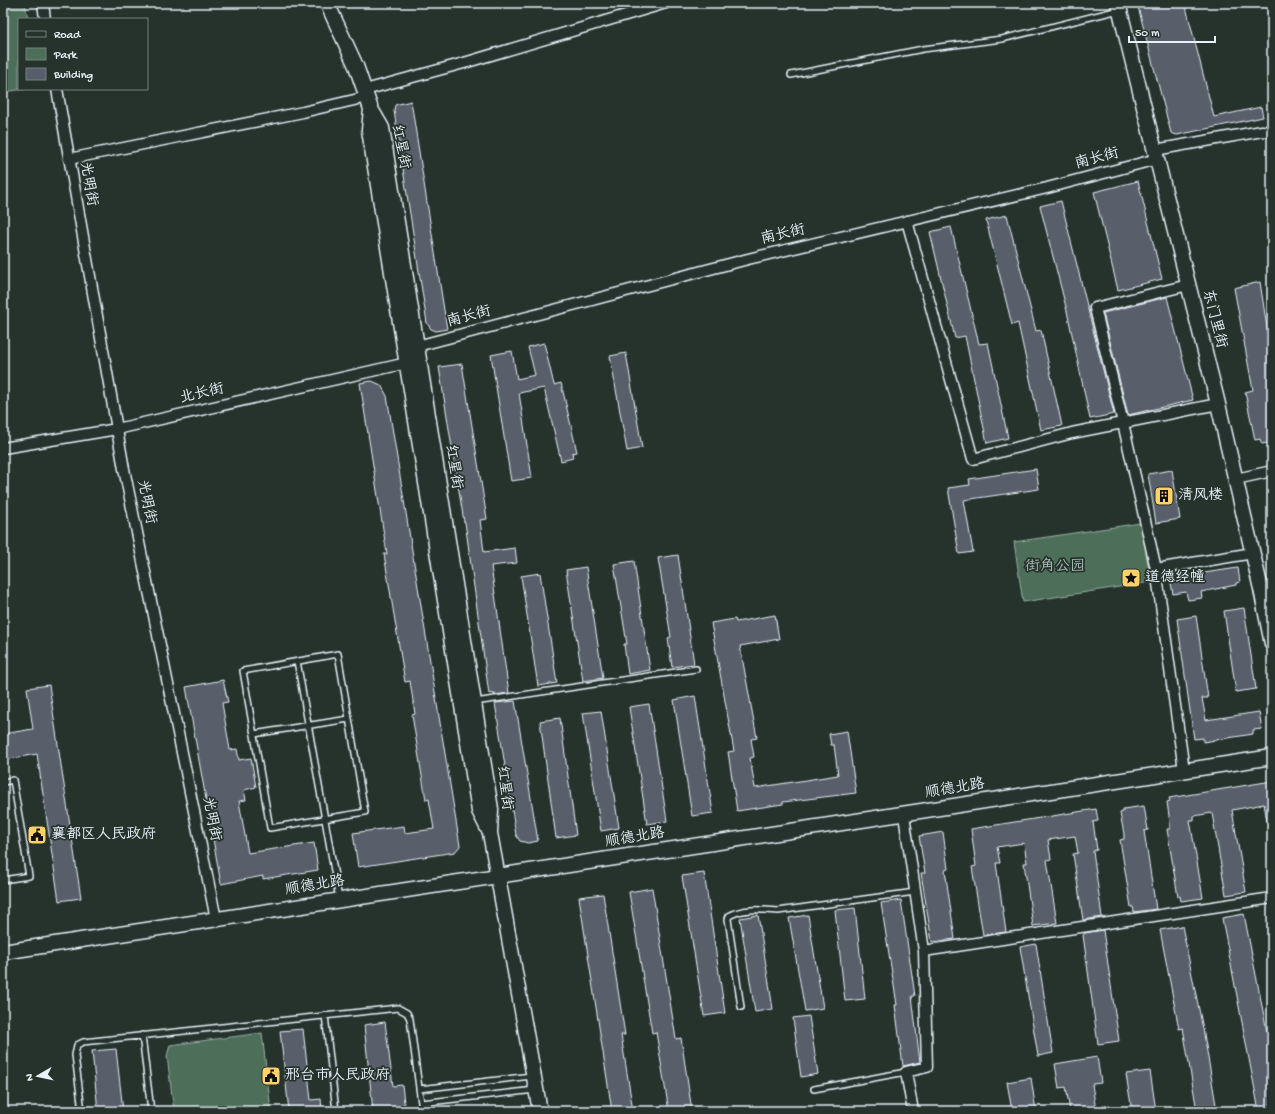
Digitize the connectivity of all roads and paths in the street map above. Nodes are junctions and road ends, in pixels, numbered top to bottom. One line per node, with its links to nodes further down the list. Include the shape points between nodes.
1 (43, 3): 5 (street)
2 (327, 3): 8 (street, 红星街)
3 (666, 3): 8 (street, via 464,63)
4 (1119, 6): 6 (lane, via 997,40 923,49); 10 (street, 东门里街)
5 (45, 18)
6 (791, 75)
7 (57, 90): 11 (street, 光明街)
8 (368, 99): 11 (street); 14 (street, 红星街, via 382,128); 15 (street, 红星街, via 369,130)
9 (1272, 132): 10 (street, 南长街, via 1262,131)
10 (1156, 154): 12 (street, 南长街, via 1047,188); 13 (street, 东门里街)
11 (69, 159): 18 (street, 光明街)
12 (907, 221): 14 (street, 南长街, via 748,259); 17 (street, via 973,458)
13 (1188, 285): 16 (street, 东门里街); 17 (street, via 1095,308)
14 (417, 346): 28 (street, 红星街)
15 (407, 363): 18 (street, 北长街); 37 (street, 红星街, via 479,810)
16 (1218, 404): 17 (street); 21 (street, 东门里街)
17 (1123, 423): 23 (street)
18 (117, 429): 19 (street, 北长街); 43 (street, 光明街)
19 (3, 448)
20 (1272, 471): 21 (street)
21 (1236, 479): 22 (street, 东门里街)
22 (1253, 553): 23 (street); 24 (street, 东门里街)
23 (1156, 569): 33 (street)
24 (1267, 592): 25 (street, 东门里街)
25 (1272, 644)
26 (297, 661): 29 (lane, via 338,654); 30 (lane); 31 (lane, via 243,670)
27 (696, 670): 28 (lane)
28 (474, 702): 37 (street, 红星街, via 491,809)
29 (349, 718): 30 (lane); 36 (lane, via 365,812)
30 (308, 725): 31 (lane); 36 (lane)
31 (254, 734): 36 (lane, via 270,828)
32 (1272, 757): 33 (street, 顺德北路)
33 (1184, 770): 35 (street, 顺德北路)
34 (3, 782): 39 (lane, via 13,780 29,876)
35 (904, 815): 38 (street, 顺德北路); 40 (street)
36 (325, 818): 42 (lane)
37 (490, 833): 38 (street, 红星街)
38 (498, 876): 42 (street, 顺德北路); 50 (street, 红星街)
39 (3, 880)
40 (915, 892): 44 (street); 46 (lane, via 778,911 766,908 729,916)
41 (1272, 898): 44 (street)
42 (339, 900): 43 (street, 顺德北路)
43 (216, 919): 45 (street, 顺德北路)
44 (924, 951): 49 (street, via 927,1067)
45 (3, 952)
46 (741, 1007)
47 (325, 1015): 48 (lane); 51 (lane, via 402,1009 410,1019); 56 (lane)
48 (142, 1035): 54 (lane, via 83,1042 77,1045 75,1055); 55 (lane)
49 (906, 1072): 52 (lane); 59 (street)
50 (534, 1083): 51 (lane); 53 (lane); 58 (street, 红星街)
51 (419, 1089): 53 (lane)
52 (814, 1089)
53 (421, 1103): 57 (lane)
54 (82, 1111)
55 (151, 1111)
56 (336, 1111)
57 (422, 1111)
58 (540, 1111)
59 (913, 1111)

